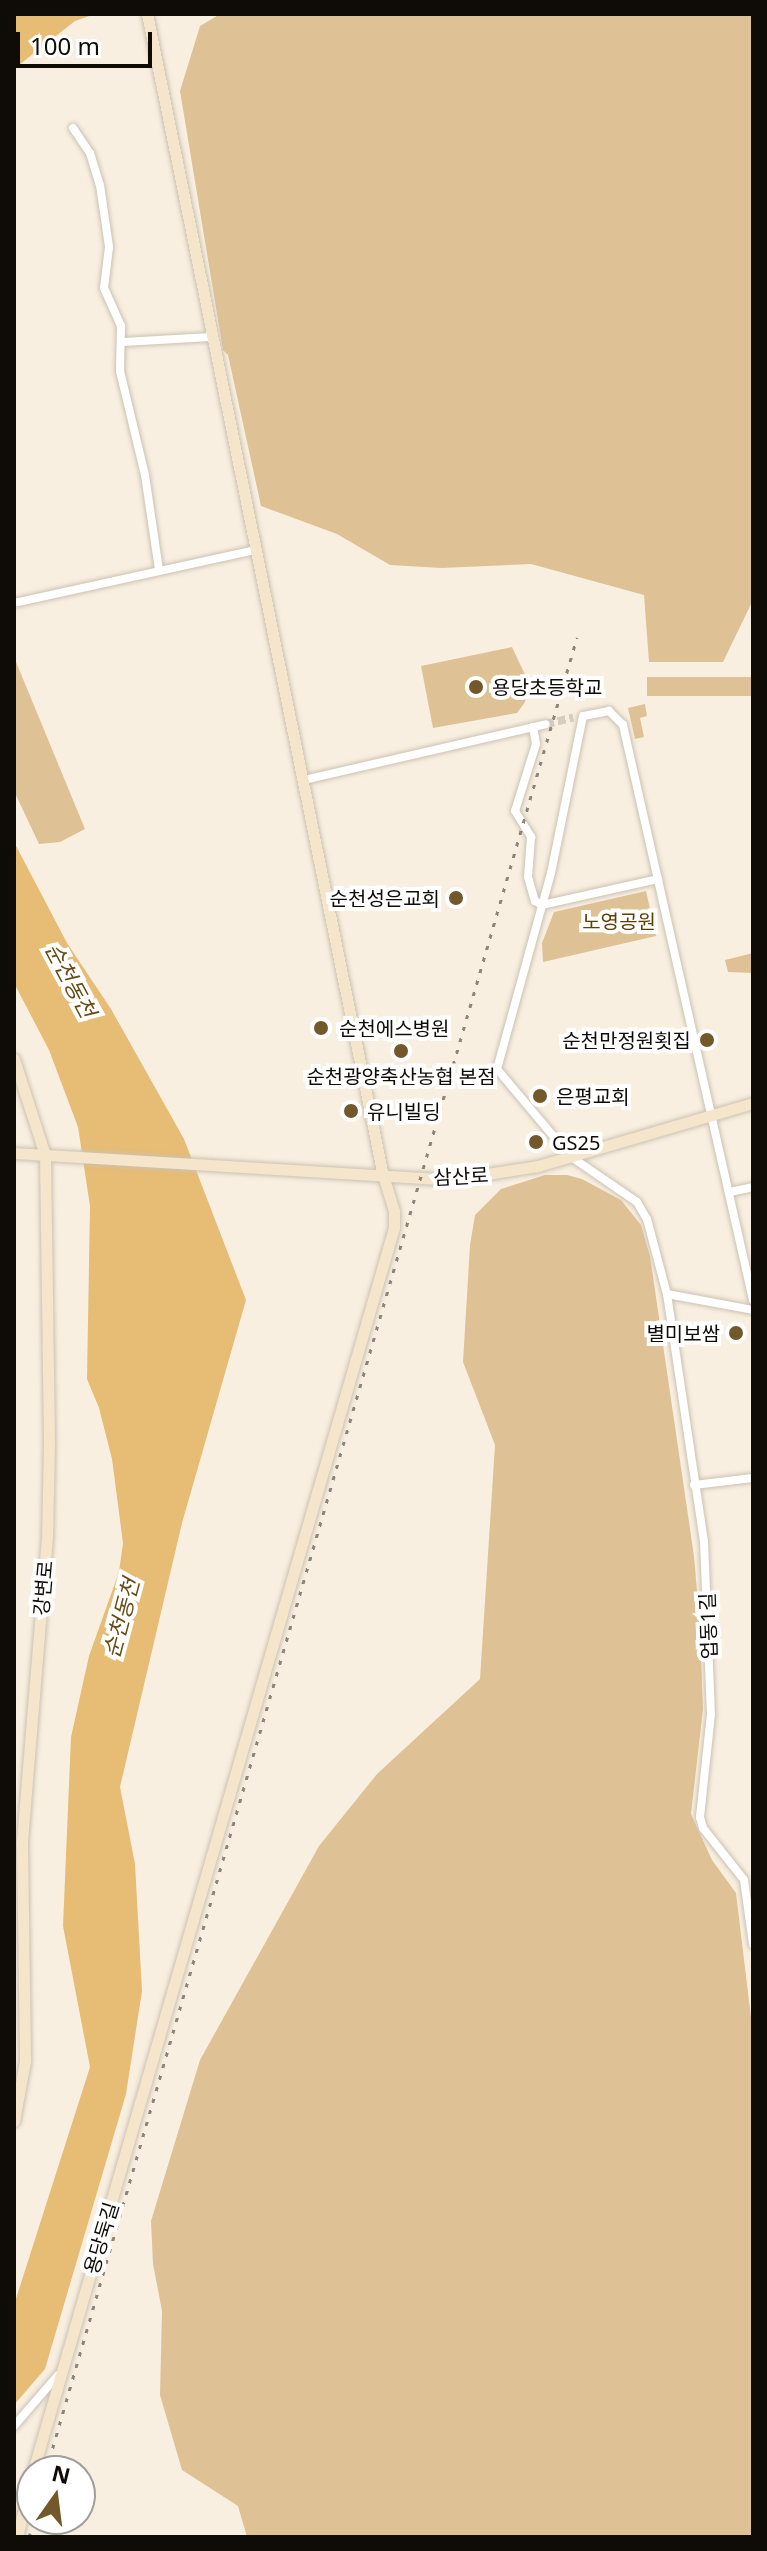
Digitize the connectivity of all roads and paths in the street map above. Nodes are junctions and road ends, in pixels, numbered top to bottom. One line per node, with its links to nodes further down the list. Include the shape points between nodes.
1 (148, 19): 3 (street, 용당둑길)
2 (73, 128): 4 (street, via 90,153 100,185 109,247 104,288)
3 (211, 337): 4 (street); 5 (street, 용당둑길)
4 (123, 342): 6 (street, via 120,371 145,475)
5 (255, 550): 6 (street); 10 (street, 용당둑길)
6 (159, 570): 7 (street)
7 (14, 603)
8 (546, 724): 9 (street)
9 (533, 727): 10 (street); 12 (street, via 536,744 515,811 531,837 529,884)
10 (304, 780): 19 (street, 용당둑길)
11 (658, 879): 12 (street); 12 (street, via 623,725 609,711 578,717); 15 (street)
12 (542, 905): 18 (street, 업동1길, via 497,1069)
13 (14, 1059): 17 (street, 강변로)
14 (753, 1103): 15 (street, 삼산로)
15 (711, 1116): 18 (street, 삼산로); 21 (street)
16 (14, 1153): 17 (street)
17 (45, 1155): 19 (street, 삼산로); 27 (street, 강변로, via 48,1508)
18 (570, 1156): 19 (street, 삼산로, via 487,1176); 22 (street, 업동1길, via 642,1207)
19 (383, 1176): 31 (street, 용당둑길, via 394,1211 392,1236)
20 (753, 1187): 21 (street)
21 (730, 1192): 23 (street)
22 (667, 1294): 24 (street); 26 (street, 업동1길)
23 (753, 1300)
24 (753, 1310)
25 (753, 1478): 26 (street)
26 (694, 1485): 28 (street, 업동1길, via 704,1541 711,1714 700,1817 744,1880)
27 (18, 1843): 29 (street, 강변로)
28 (753, 1944)
29 (19, 2060): 30 (street, 강변로)
30 (14, 2121)
31 (60, 2373): 32 (street, 용당둑길); 33 (street)
32 (14, 2426)
33 (38, 2455)

